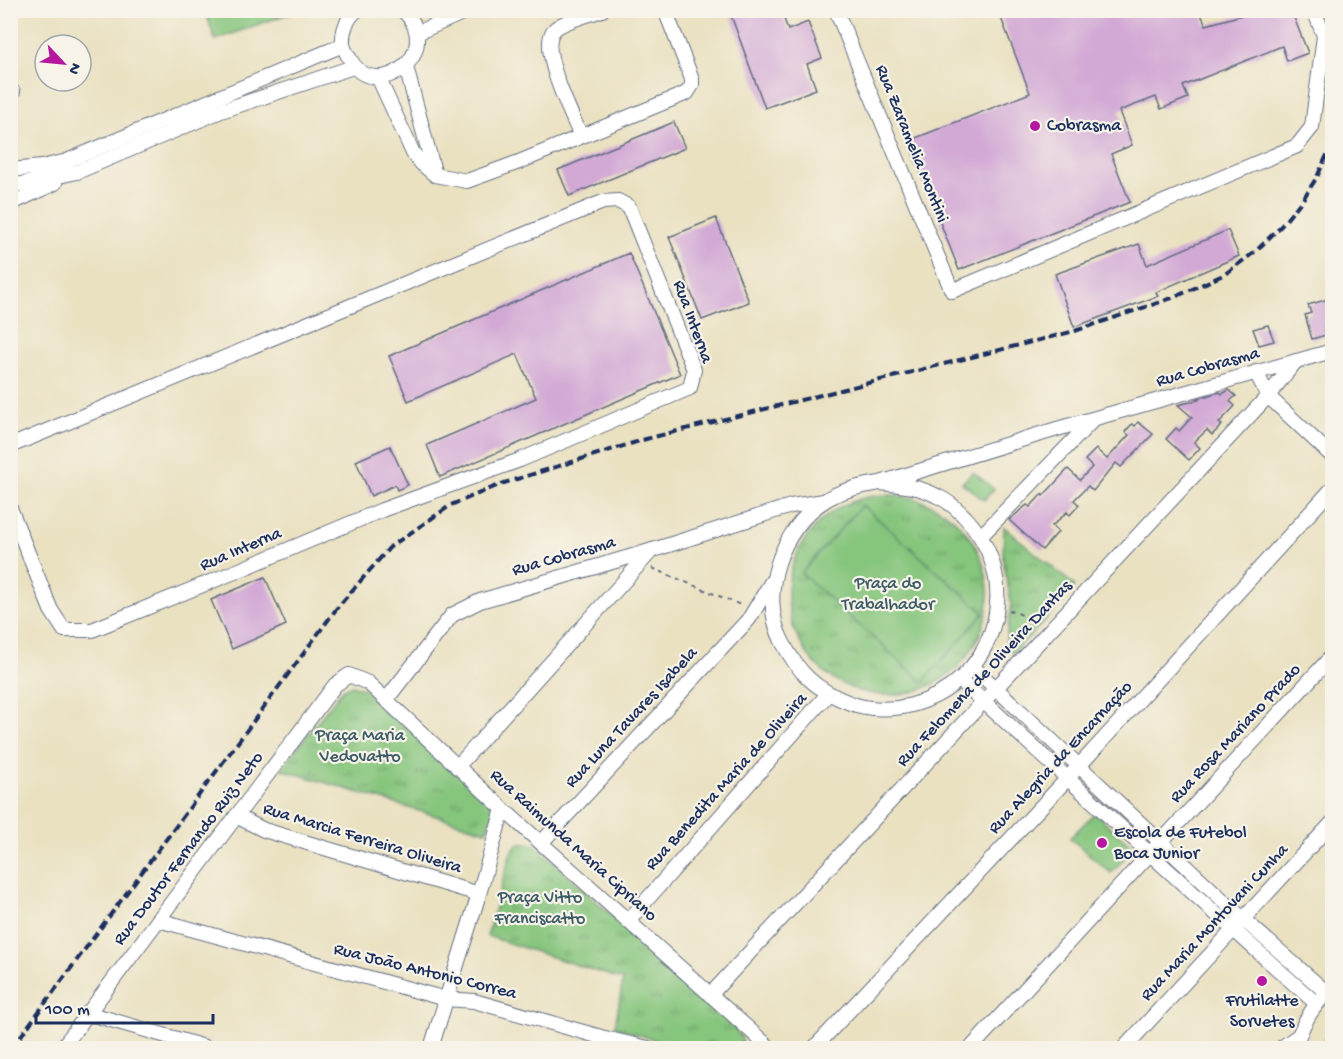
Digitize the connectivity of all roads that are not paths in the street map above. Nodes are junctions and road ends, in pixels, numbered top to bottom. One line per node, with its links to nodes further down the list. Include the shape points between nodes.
1 (357, 10): 9 (street, via 344,28)
2 (403, 10): 8 (street)
3 (469, 10): 8 (street)
4 (602, 10): 13 (street, via 555,28 549,38 553,66)
5 (665, 10): 13 (street, via 692,79 687,93)
6 (836, 10): 7 (street, Rua Zaramelia Montini, via 952,291 1297,146 1312,128 1324,36)
7 (1314, 10)
8 (417, 33): 11 (street, via 416,52)
9 (343, 45): 10 (street); 14 (street, via 67,161)
10 (353, 66): 12 (street); 15 (street, via 221,111)
11 (405, 67): 12 (street, via 393,75); 16 (street)
12 (378, 77): 16 (street, via 414,153)
13 (581, 136): 16 (street, via 467,181)
14 (10, 170)
15 (76, 172): 17 (street); 18 (street)
16 (435, 175)
17 (10, 184)
18 (10, 204)
19 (1332, 351): 20 (street, Rua Cobrasma)
20 (1296, 361): 21 (street, Rua Cobrasma); 22 (street, Rua Felomena de Oliveira Dantas)
21 (1256, 372): 22 (street); 23 (street, Rua Cobrasma)
22 (1268, 396): 27 (street); 43 (street, Rua Felomena de Oliveira Dantas)
23 (1093, 420): 24 (street, Rua Cobrasma); 26 (street, Rua Cobrasma)
24 (1057, 429): 26 (street, via 1063,440); 28 (street, Rua Cobrasma)
25 (10, 446): 32 (street, Rua Interna, via 603,202 618,201 629,207 694,370 690,388 92,630 64,630 51,610)
26 (1062, 451): 34 (street, Rua Cobrasma)
27 (1332, 456)
28 (880, 483): 30 (street, via 851,488); 34 (street, via 910,485 938,496 962,513)
29 (1332, 489): 47 (street, Rua Alegria da Encarnação)
30 (824, 501): 31 (street, Rua Cobrasma); 33 (street)
31 (791, 506): 33 (street); 35 (street, Rua Cobrasma)
32 (10, 508)
33 (801, 521): 36 (street, via 783,549)
34 (981, 536): 40 (street, via 995,570 997,606 985,648)
35 (653, 550): 45 (street, Rua Cobrasma, via 480,601 453,615); 48 (street)
36 (773, 580): 37 (street, Rua Luna Tavares Isabela); 38 (street)
37 (752, 615): 38 (street); 53 (street, Rua Luna Tavares Isabela)
38 (778, 634): 44 (street, via 807,679)
39 (1332, 656): 54 (street, Rua Rosa Mariano Prado)
40 (973, 667): 42 (street); 43 (street)
41 (349, 675): 45 (street, Rua Raimunda Maria Cipriano, via 368,682); 51 (street, Rua Doutor Fernando Ruiz Neto, via 335,685)
42 (960, 680): 44 (street, via 931,700 897,709 861,707); 46 (street)
43 (997, 689): 46 (street, Rua Felomena de Oliveira Dantas); 47 (street)
44 (828, 694): 59 (street, Rua Benedita Maria de Oliveira)
45 (386, 700): 48 (street, Rua Raimunda Maria Cipriano)
46 (985, 702): 49 (street); 62 (street, Rua Felomena de Oliveira Dantas)
47 (1079, 766): 49 (street, Rua Alegria da Encarnação); 54 (street)
48 (457, 767): 50 (street, Rua Raimunda Maria Cipriano)
49 (1068, 778): 55 (street); 74 (street, Rua Alegria da Encarnação)
50 (503, 809): 53 (street, Rua Raimunda Maria Cipriano); 56 (street)
51 (236, 816): 56 (street, Rua Marcia Ferreira Oliveira, via 264,830); 58 (street, Rua Doutor Fernando Ruiz Neto)
52 (1332, 823): 57 (street, Rua Maria Montovani Cunha)
53 (542, 842): 59 (street, Rua Raimunda Maria Cipriano)
54 (1161, 842): 55 (street, Rua Rosa Mariano Prado); 57 (street)
55 (1152, 854): 60 (street); 75 (street, Rua Rosa Mariano Prado)
56 (479, 894): 63 (street)
57 (1243, 919): 60 (street, Rua Maria Montovani Cunha); 61 (street)
58 (158, 920): 63 (street, Rua João Antonio Correa); 65 (street, Rua Doutor Fernando Ruiz Neto)
59 (629, 920): 62 (street, Rua Raimunda Maria Cipriano)
60 (1233, 931): 64 (street); 76 (street, Rua Maria Montovani Cunha)
61 (1330, 991): 64 (street)
62 (711, 995): 73 (street, Rua Raimunda Maria Cipriano)
63 (446, 999): 71 (street); 72 (street, Rua João Antonio Correa, via 474,1001)
64 (1317, 1004): 67 (street)
65 (87, 1014): 66 (street, Rua Doutor Fernando Ruiz Neto); 70 (street)
66 (72, 1034): 68 (street, Rua Doutor Fernando Ruiz Neto); 69 (street)
67 (1297, 1042): 77 (street)
68 (62, 1048)
69 (68, 1048)
70 (208, 1048)
71 (431, 1048)
72 (648, 1048)
73 (770, 1048)
74 (814, 1048)
75 (971, 1048)
76 (1124, 1048)
77 (1281, 1048)

